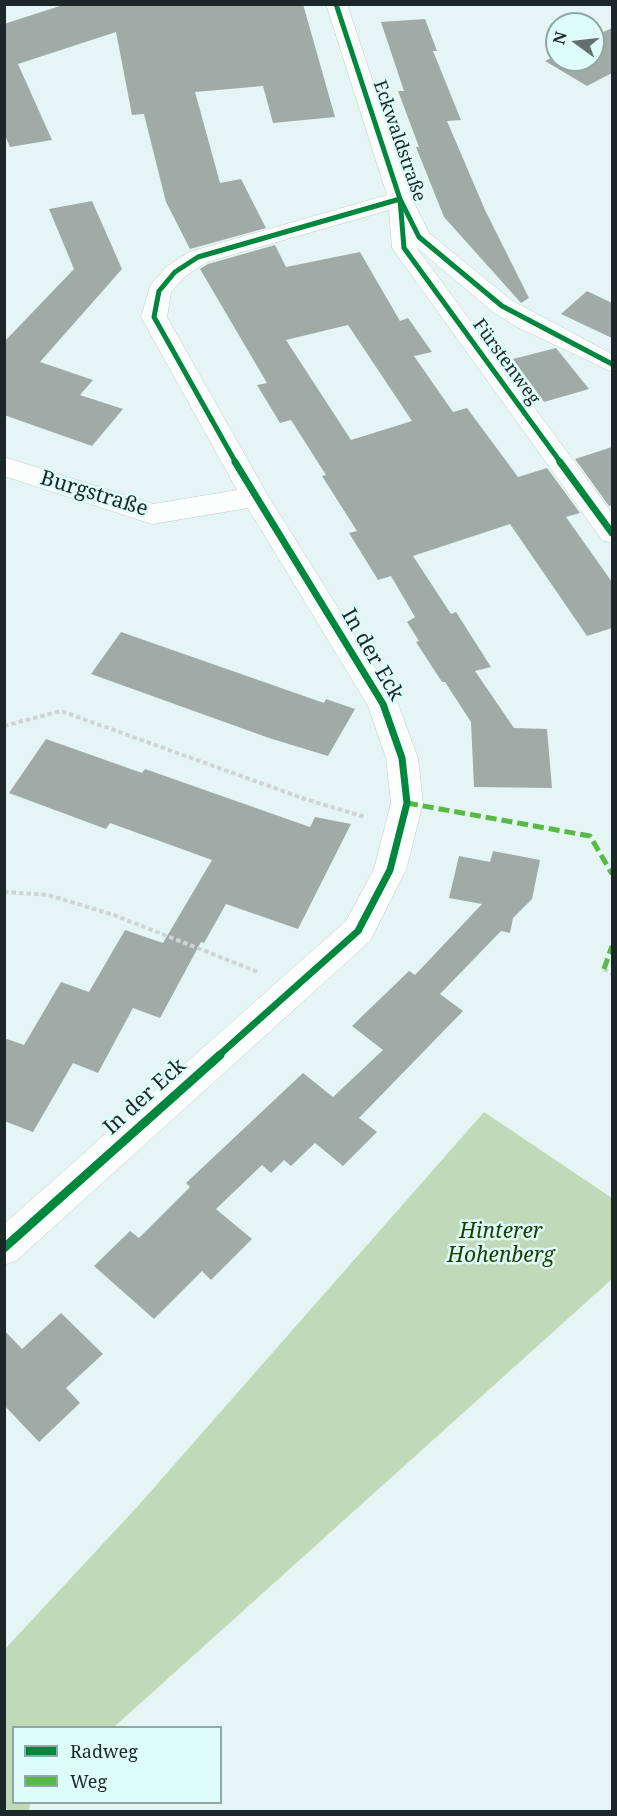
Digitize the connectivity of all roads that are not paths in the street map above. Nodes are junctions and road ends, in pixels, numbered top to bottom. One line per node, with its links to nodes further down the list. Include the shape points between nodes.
1 (336, 4): 2 (street, Eckwaldstraße)
2 (400, 200): 3 (street, Eckwaldstraße, via 419,237 502,306); 5 (street, In der Eck, via 198,257 175,272 159,291 154,317); 6 (street, Fürstenweg, via 404,248)
3 (612, 364)
4 (4, 466): 5 (street, Burgstraße, via 152,514)
5 (255, 497): 7 (street, In der Eck, via 382,704 402,758 407,803 390,870 358,931)
6 (612, 533)
7 (4, 1248)

